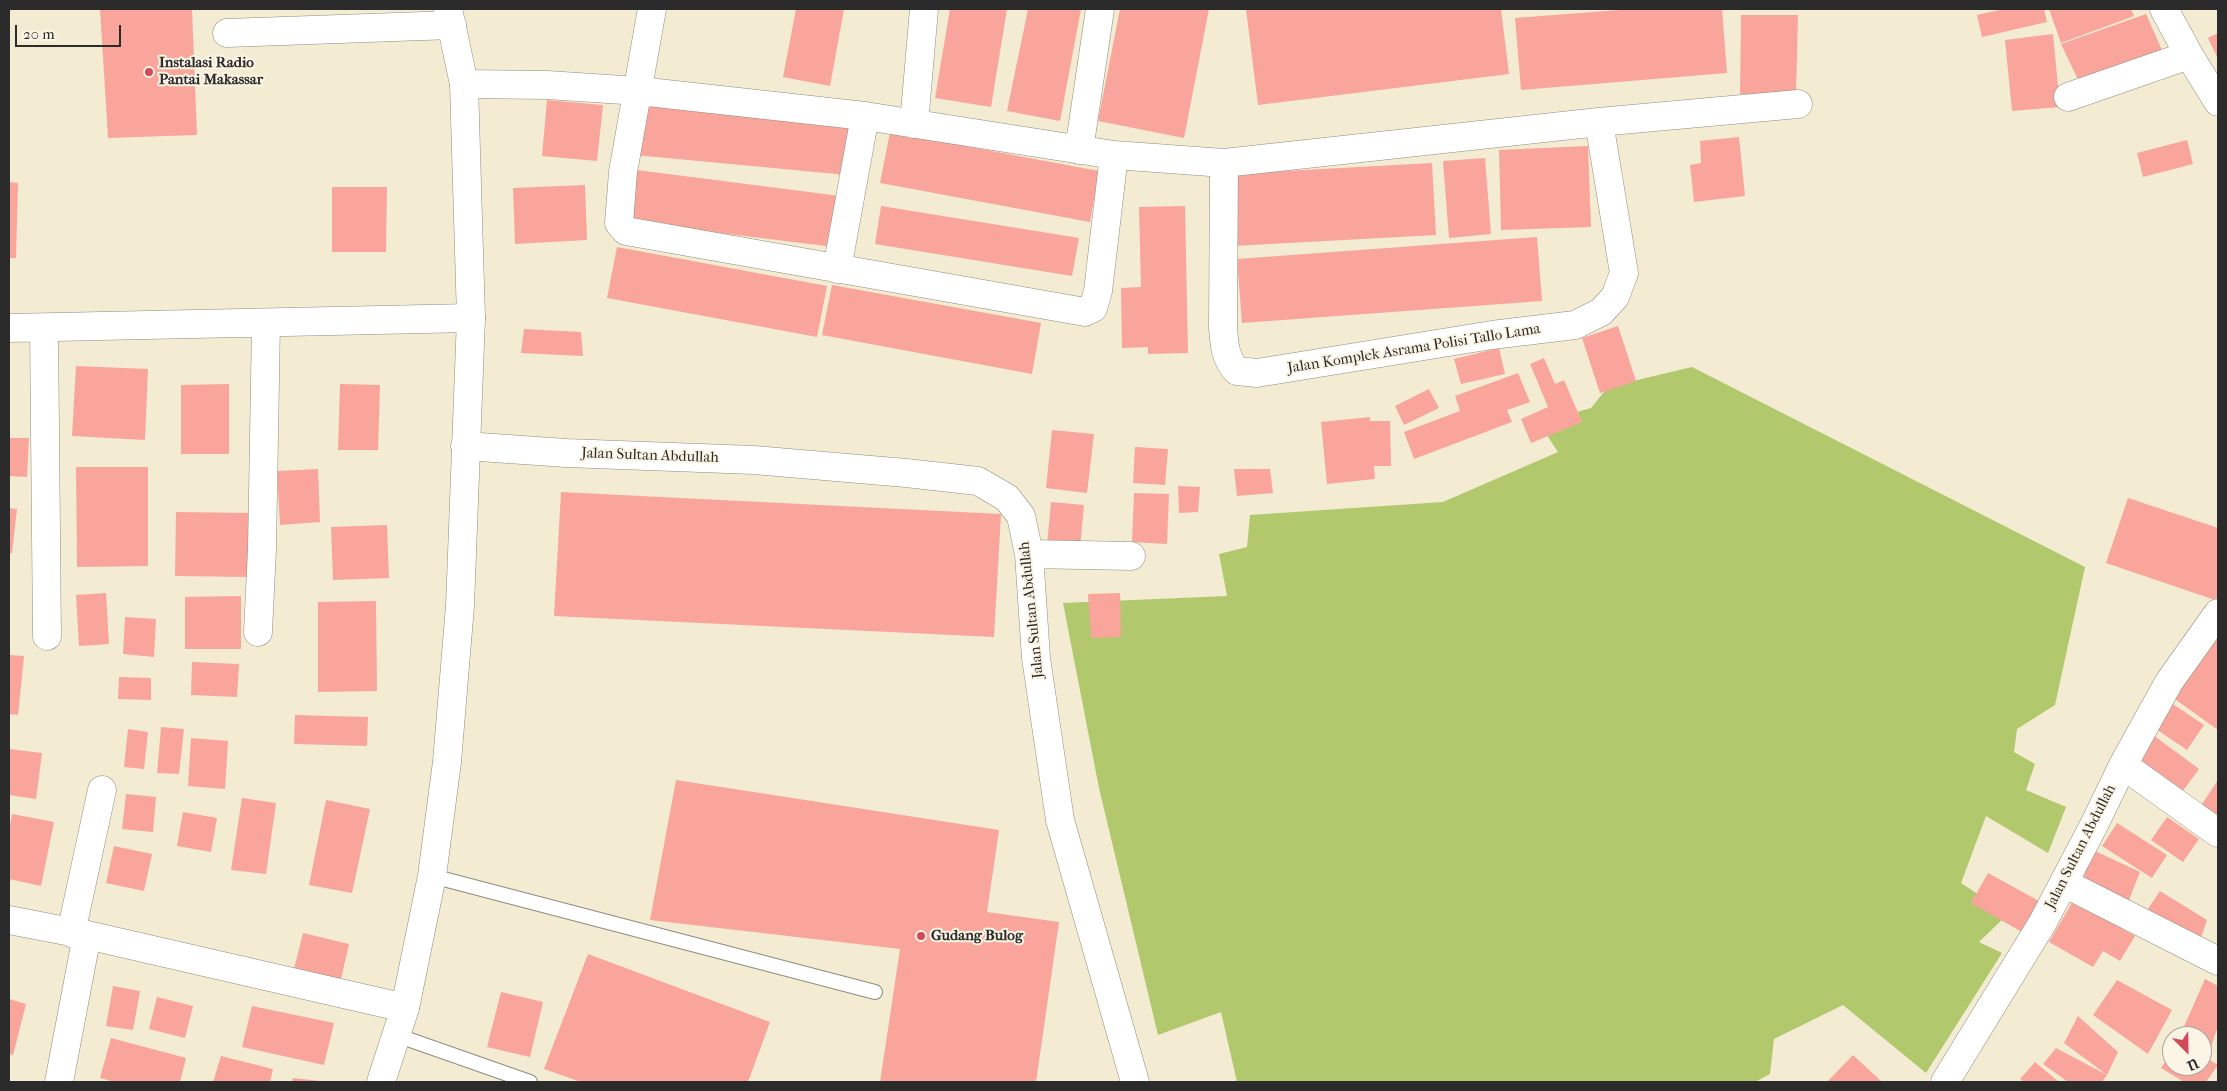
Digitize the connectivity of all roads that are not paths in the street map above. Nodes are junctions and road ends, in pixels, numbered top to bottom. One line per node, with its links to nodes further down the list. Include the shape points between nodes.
1 (652, 9): 9 (street)
2 (924, 9): 15 (street)
3 (1100, 9): 16 (street)
4 (2164, 9): 7 (street)
5 (450, 17): 6 (street); 8 (street)
6 (227, 33)
7 (2189, 55): 10 (street); 11 (street)
8 (464, 84): 9 (street); 20 (street)
9 (639, 91): 13 (street); 19 (street, via 623,172 619,218 622,228)
10 (2068, 97)
11 (2218, 102)
12 (1798, 104): 14 (street)
13 (865, 116): 15 (street); 19 (street)
14 (1598, 122): 18 (street); 18 (street, Jalan Komplek Asrama Polisi Tallo Lama, via 1624,273 1615,297 1601,312 1575,325 1492,335 1258,373 1237,371 1230,363 1225,345)
15 (914, 124): 16 (street)
16 (1079, 150): 17 (street)
17 (1114, 155): 18 (street); 19 (street, via 1098,291 1096,302 1088,311 1077,312)
18 (1224, 164)
19 (837, 269)
20 (471, 318): 21 (street); 24 (street)
21 (266, 324): 23 (street); 28 (street)
22 (9, 328): 23 (street)
23 (44, 328): 29 (street)
24 (465, 446): 25 (street, Jalan Sultan Abdullah, via 754,460 978,481 996,490 1015,506 1021,516); 33 (street, via 460,606 447,762)
25 (1029, 554): 26 (street); 44 (street, Jalan Sultan Abdullah, via 1036,658 1060,820)
26 (1131, 556)
27 (2218, 613): 30 (street, Jalan Sultan Abdullah, via 2169,682)
28 (258, 632)
29 (47, 636)
30 (2123, 765): 32 (street); 34 (street, Jalan Sultan Abdullah)
31 (102, 790): 36 (street)
32 (2218, 833)
33 (432, 876): 38 (lane); 39 (street)
34 (2064, 883): 37 (street); 45 (street, Jalan Sultan Abdullah)
35 (9, 920): 36 (street)
36 (79, 934): 39 (street); 41 (street)
37 (2218, 961)
38 (875, 992)
39 (405, 1008): 40 (street)
40 (396, 1035): 42 (street); 43 (lane)
41 (59, 1082)
42 (380, 1082)
43 (530, 1082)
44 (1135, 1082)
45 (1945, 1082)

